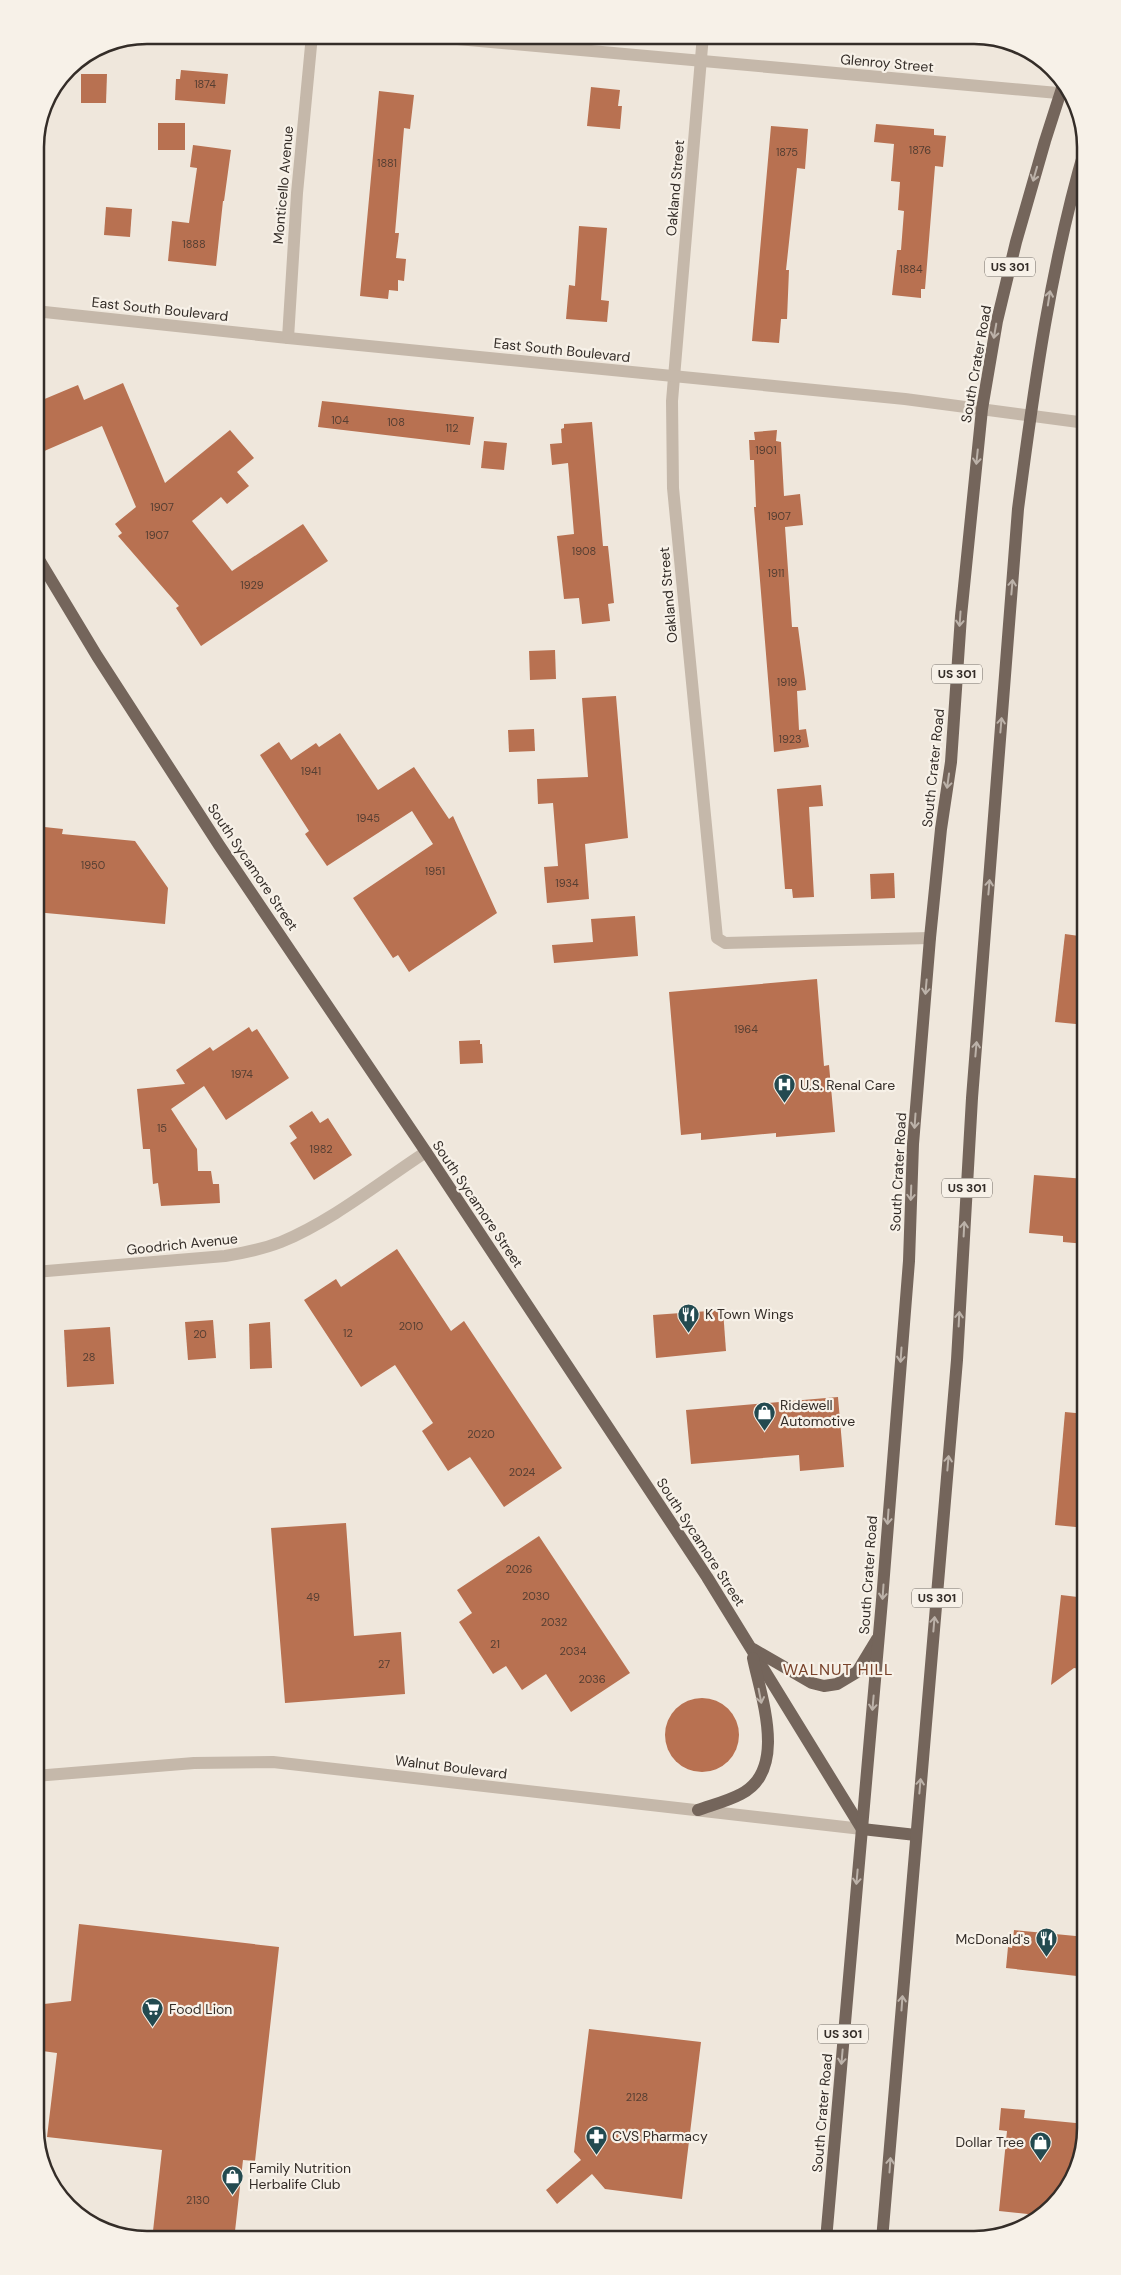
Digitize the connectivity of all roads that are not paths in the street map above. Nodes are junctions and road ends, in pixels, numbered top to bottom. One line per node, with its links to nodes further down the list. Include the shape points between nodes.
1 (311, 44): 9 (street, Monticello Avenue)
2 (508, 44): 4 (street, Glenroy Street)
3 (702, 44): 4 (street, Oakland Street)
4 (701, 62): 5 (street, Glenroy Street); 10 (street, Oakland Street)
5 (1060, 91)
6 (1063, 95): 11 (main road, South Crater Road / US 301, one-way to 11, via 1016,242 997,321)
7 (1077, 181): 12 (main road, US 301, one-way to 7, via 1051,286)
8 (44, 312): 9 (street, East South Boulevard)
9 (288, 338): 10 (street, East South Boulevard)
10 (674, 376): 11 (street, East South Boulevard); 15 (street, Oakland Street, via 673,488 717,938 725,943)
11 (982, 409): 12 (street, East South Boulevard); 15 (main road, South Crater Road / US 301, one-way to 15, via 960,616 951,762)
12 (1030, 415): 13 (street, East South Boulevard); 23 (main road, US 301, one-way to 12, via 956,1370 972,1098 1018,509)
13 (1077, 422)
14 (44, 569): 16 (main road, South Sycamore Street, via 125,700)
15 (930, 938): 18 (main road, South Crater Road / US 301, one-way to 18, via 913,1144 909,1261)
16 (426, 1152): 17 (street, Goodrich Avenue, via 314,1226 253,1251); 19 (main road, South Sycamore Street)
17 (44, 1271)
18 (879, 1637): 19 (main road, via 857,1672 837,1684 824,1686 812,1683); 22 (main road, South Crater Road / US 301, one-way to 22)
19 (751, 1648): 21 (main road, one-way to 21, via 769,1743 763,1774 742,1794); 22 (main road, South Sycamore Street)
20 (44, 1775): 21 (street, Walnut Boulevard, via 194,1763 273,1762)
21 (698, 1810): 22 (street, Walnut Boulevard)
22 (862, 1829): 23 (main road); 24 (main road, South Crater Road / US 301, one-way to 24)
23 (916, 1835): 25 (main road, US 301, one-way to 23)
24 (827, 2231)
25 (883, 2231)

